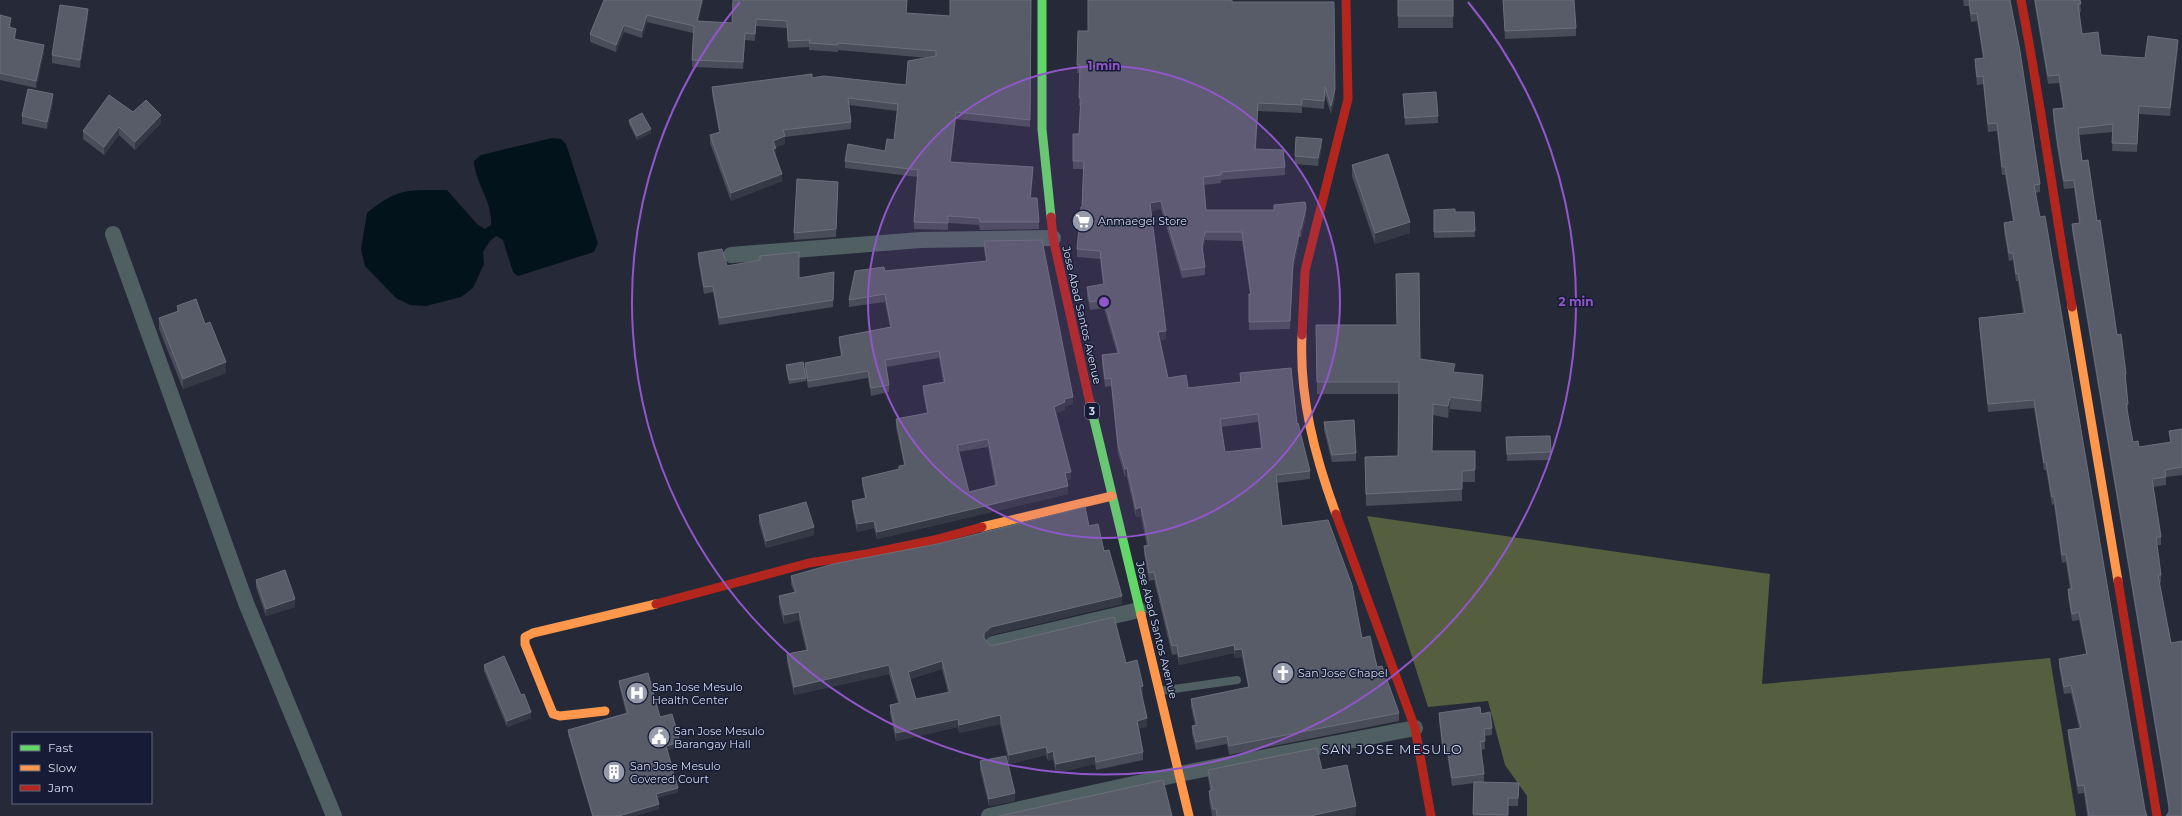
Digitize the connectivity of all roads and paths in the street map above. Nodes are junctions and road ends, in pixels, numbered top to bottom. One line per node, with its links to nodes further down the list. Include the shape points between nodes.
1 (1042, 0): 5 (main road, Jose Abad Santos Avenue / 3, via 1042,129)
2 (1346, 0): 13 (main road, via 1348,99 1305,271 1301,351 1306,411 1323,478)
3 (2021, 0): 19 (main road)
4 (113, 234): 15 (street, via 246,603)
5 (1053, 238): 6 (street, via 921,240); 7 (main road, Jose Abad Santos Avenue / 3)
6 (731, 255)
7 (1112, 496): 8 (main road, Jose Abad Santos Avenue / 3); 12 (main road, via 934,540 809,563 525,637 525,644 553,714 560,716)
8 (1139, 610): 9 (street); 11 (main road, Jose Abad Santos Avenue / 3)
9 (993, 644)
10 (1237, 680): 11 (lane)
11 (1159, 692): 14 (main road, Jose Abad Santos Avenue / 3)
12 (605, 711)
13 (1415, 728): 14 (street); 18 (main road)
14 (1179, 774): 16 (street); 17 (main road, Jose Abad Santos Avenue / 3)
15 (334, 816)
16 (989, 816)
17 (1189, 816)
18 (1431, 816)
19 (2157, 816)

